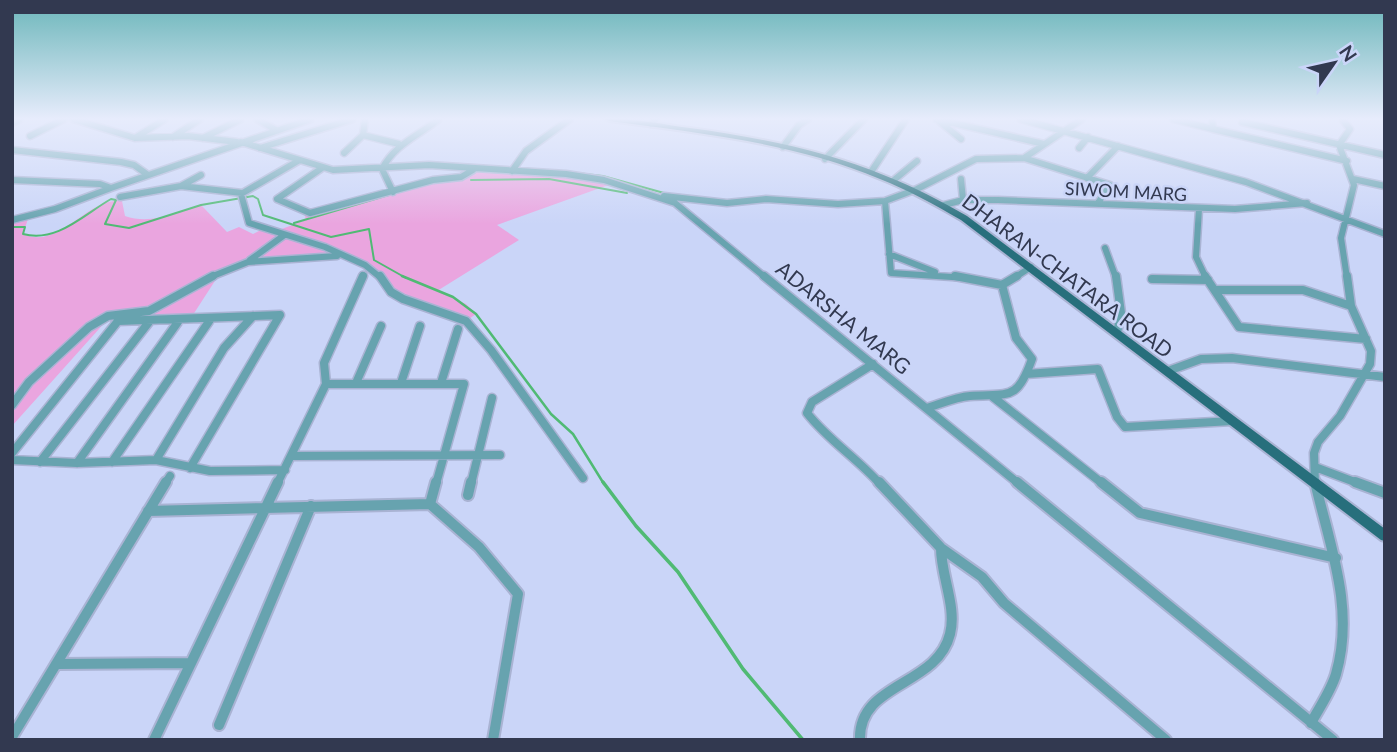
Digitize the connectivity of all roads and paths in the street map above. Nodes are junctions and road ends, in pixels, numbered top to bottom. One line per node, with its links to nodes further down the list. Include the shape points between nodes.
1 (49, 154): 24 (street, via 121,162)
2 (208, 154): 24 (street)
3 (277, 154): 18 (street, ADARSHA MARG)
4 (392, 154): 20 (street)
5 (524, 154): 22 (street)
6 (808, 154): 15 (main road, DHARAN-CHATARA ROAD)
7 (830, 154): 15 (street)
8 (883, 154): 23 (street)
9 (1030, 154): 14 (street)
10 (1110, 154): 27 (street)
11 (1147, 154): 42 (street)
12 (1318, 154): 17 (street)
13 (1344, 154): 17 (street)
14 (1024, 158): 27 (street); 34 (street, via 976,159)
15 (825, 159): 23 (main road, DHARAN-CHATARA ROAD)
16 (917, 161): 30 (street)
17 (1347, 161): 28 (street)
18 (298, 162): 19 (street, ADARSHA MARG); 36 (street)
19 (322, 168): 20 (street, ADARSHA MARG); 35 (street, via 277,200 310,213)
20 (382, 169): 21 (street, ADARSHA MARG, via 429,165); 35 (street)
21 (473, 170): 22 (street, ADARSHA MARG); 35 (street, via 461,177)
22 (512, 171): 37 (street, ADARSHA MARG, via 592,177)
23 (872, 172): 30 (main road, DHARAN-CHATARA ROAD)
24 (148, 175): 33 (street)
25 (201, 175): 31 (street)
26 (961, 178): 40 (street)
27 (1087, 178): 41 (street, via 1110,185)
28 (1353, 179): 32 (street); 45 (street, via 1354,195)
29 (12, 180): 33 (street)
30 (894, 180): 34 (main road, DHARAN-CHATARA ROAD)
31 (181, 186): 36 (street); 38 (street)
32 (1385, 186)
33 (111, 188): 46 (street)
34 (917, 189): 39 (street); 43 (main road, DHARAN-CHATARA ROAD)
35 (393, 192)
36 (241, 196): 48 (street, via 249,223 279,230)
37 (661, 196): 39 (street, via 727,203 766,199 838,204); 70 (street, ADARSHA MARG, via 684,209)
38 (120, 197)
39 (885, 201): 50 (street)
40 (963, 201): 41 (street, SIWOM MARG); 43 (street, SIWOM MARG)
41 (1098, 203): 44 (street, SIWOM MARG)
42 (1307, 203): 44 (street, SIWOM MARG); 45 (street)
43 (944, 205): 53 (main road, DHARAN-CHATARA ROAD)
44 (1199, 209): 57 (street, via 1195,256)
45 (1345, 216): 47 (street); 60 (street, via 1341,238)
46 (12, 220)
47 (1385, 234)
48 (283, 236): 51 (street, via 325,247); 52 (street)
49 (1105, 248): 68 (street, via 1114,264 1122,322)
50 (889, 254): 55 (street); 55 (street, via 891,273)
51 (340, 256): 52 (street); 98 (street, via 377,272 391,292 404,299 466,321)
52 (248, 262): 81 (street, via 202,279 149,311 108,316 89,327 29,382)
53 (1031, 267): 58 (street); 68 (main road, DHARAN-CHATARA ROAD)
54 (363, 275): 78 (street, via 324,363)
55 (941, 275): 58 (street)
56 (1152, 279): 57 (street)
57 (1208, 280): 59 (street)
58 (1002, 285): 72 (street, via 1016,338 1032,359)
59 (1216, 290): 60 (street, via 1303,290); 69 (street, via 1239,327)
60 (1351, 306): 69 (street)
61 (253, 316): 62 (street); 90 (street, via 223,348); 95 (street, via 280,315)
62 (210, 320): 63 (street); 92 (street)
63 (178, 321): 64 (street); 93 (street)
64 (149, 322): 84 (street, via 118,321); 91 (street)
65 (381, 326): 75 (street)
66 (421, 326): 76 (street)
67 (458, 329): 77 (street)
68 (1118, 333): 71 (main road, DHARAN-CHATARA ROAD)
69 (1366, 339): 73 (street, via 1371,351)
70 (873, 364): 82 (street, ADARSHA MARG); 107 (street, via 812,402 807,413 825,436 903,504)
71 (1168, 371): 73 (street, via 1217,357); 83 (main road, DHARAN-CHATARA ROAD)
72 (1026, 374): 79 (street, via 1018,389); 83 (street, via 1098,369 1125,427)
73 (1364, 374): 74 (street); 94 (street, via 1340,416 1318,442)
74 (1385, 377)
75 (356, 383): 76 (street); 78 (street)
76 (401, 383): 77 (street)
77 (441, 383): 87 (street, via 464,384)
78 (326, 384): 86 (street)
79 (993, 397): 82 (street, via 968,396); 108 (street, via 1140,513)
80 (492, 398): 88 (street)
81 (12, 405)
82 (927, 408): 111 (street, ADARSHA MARG)
83 (1232, 421): 99 (main road, DHARAN-CHATARA ROAD)
84 (12, 453)
85 (500, 455): 88 (street)
86 (293, 456): 87 (street); 96 (street)
87 (443, 456): 88 (street); 102 (street)
88 (478, 456): 101 (street)
89 (12, 460): 91 (street)
90 (156, 460): 92 (street); 95 (street)
91 (40, 462): 93 (street)
92 (112, 462): 93 (street)
93 (76, 463)
94 (1315, 467): 99 (street); 100 (street)
95 (190, 468): 96 (street)
96 (285, 470): 104 (street)
97 (170, 476): 105 (street)
98 (583, 478)
99 (1315, 483): 106 (main road, DHARAN-CHATARA ROAD); 108 (street)
100 (1385, 493)
101 (468, 495)
102 (429, 504): 103 (street); 115 (street, via 479,547 518,594)
103 (311, 506): 104 (street); 112 (street)
104 (265, 508): 105 (street); 109 (street)
105 (148, 511): 110 (street)
106 (1385, 536)
107 (941, 548): 116 (street, via 939,567 954,626 944,652 921,675 887,691 866,715); 117 (street, via 982,577 1004,603)
108 (1336, 558): 111 (street, via 1343,640 1335,677)
109 (189, 663): 110 (street); 114 (street)
110 (56, 664): 113 (street)
111 (1311, 723): 118 (street, ADARSHA MARG)
112 (219, 725)
113 (12, 737)
114 (155, 740)
115 (493, 740)
116 (860, 740)
117 (1166, 740)
118 (1333, 740)

